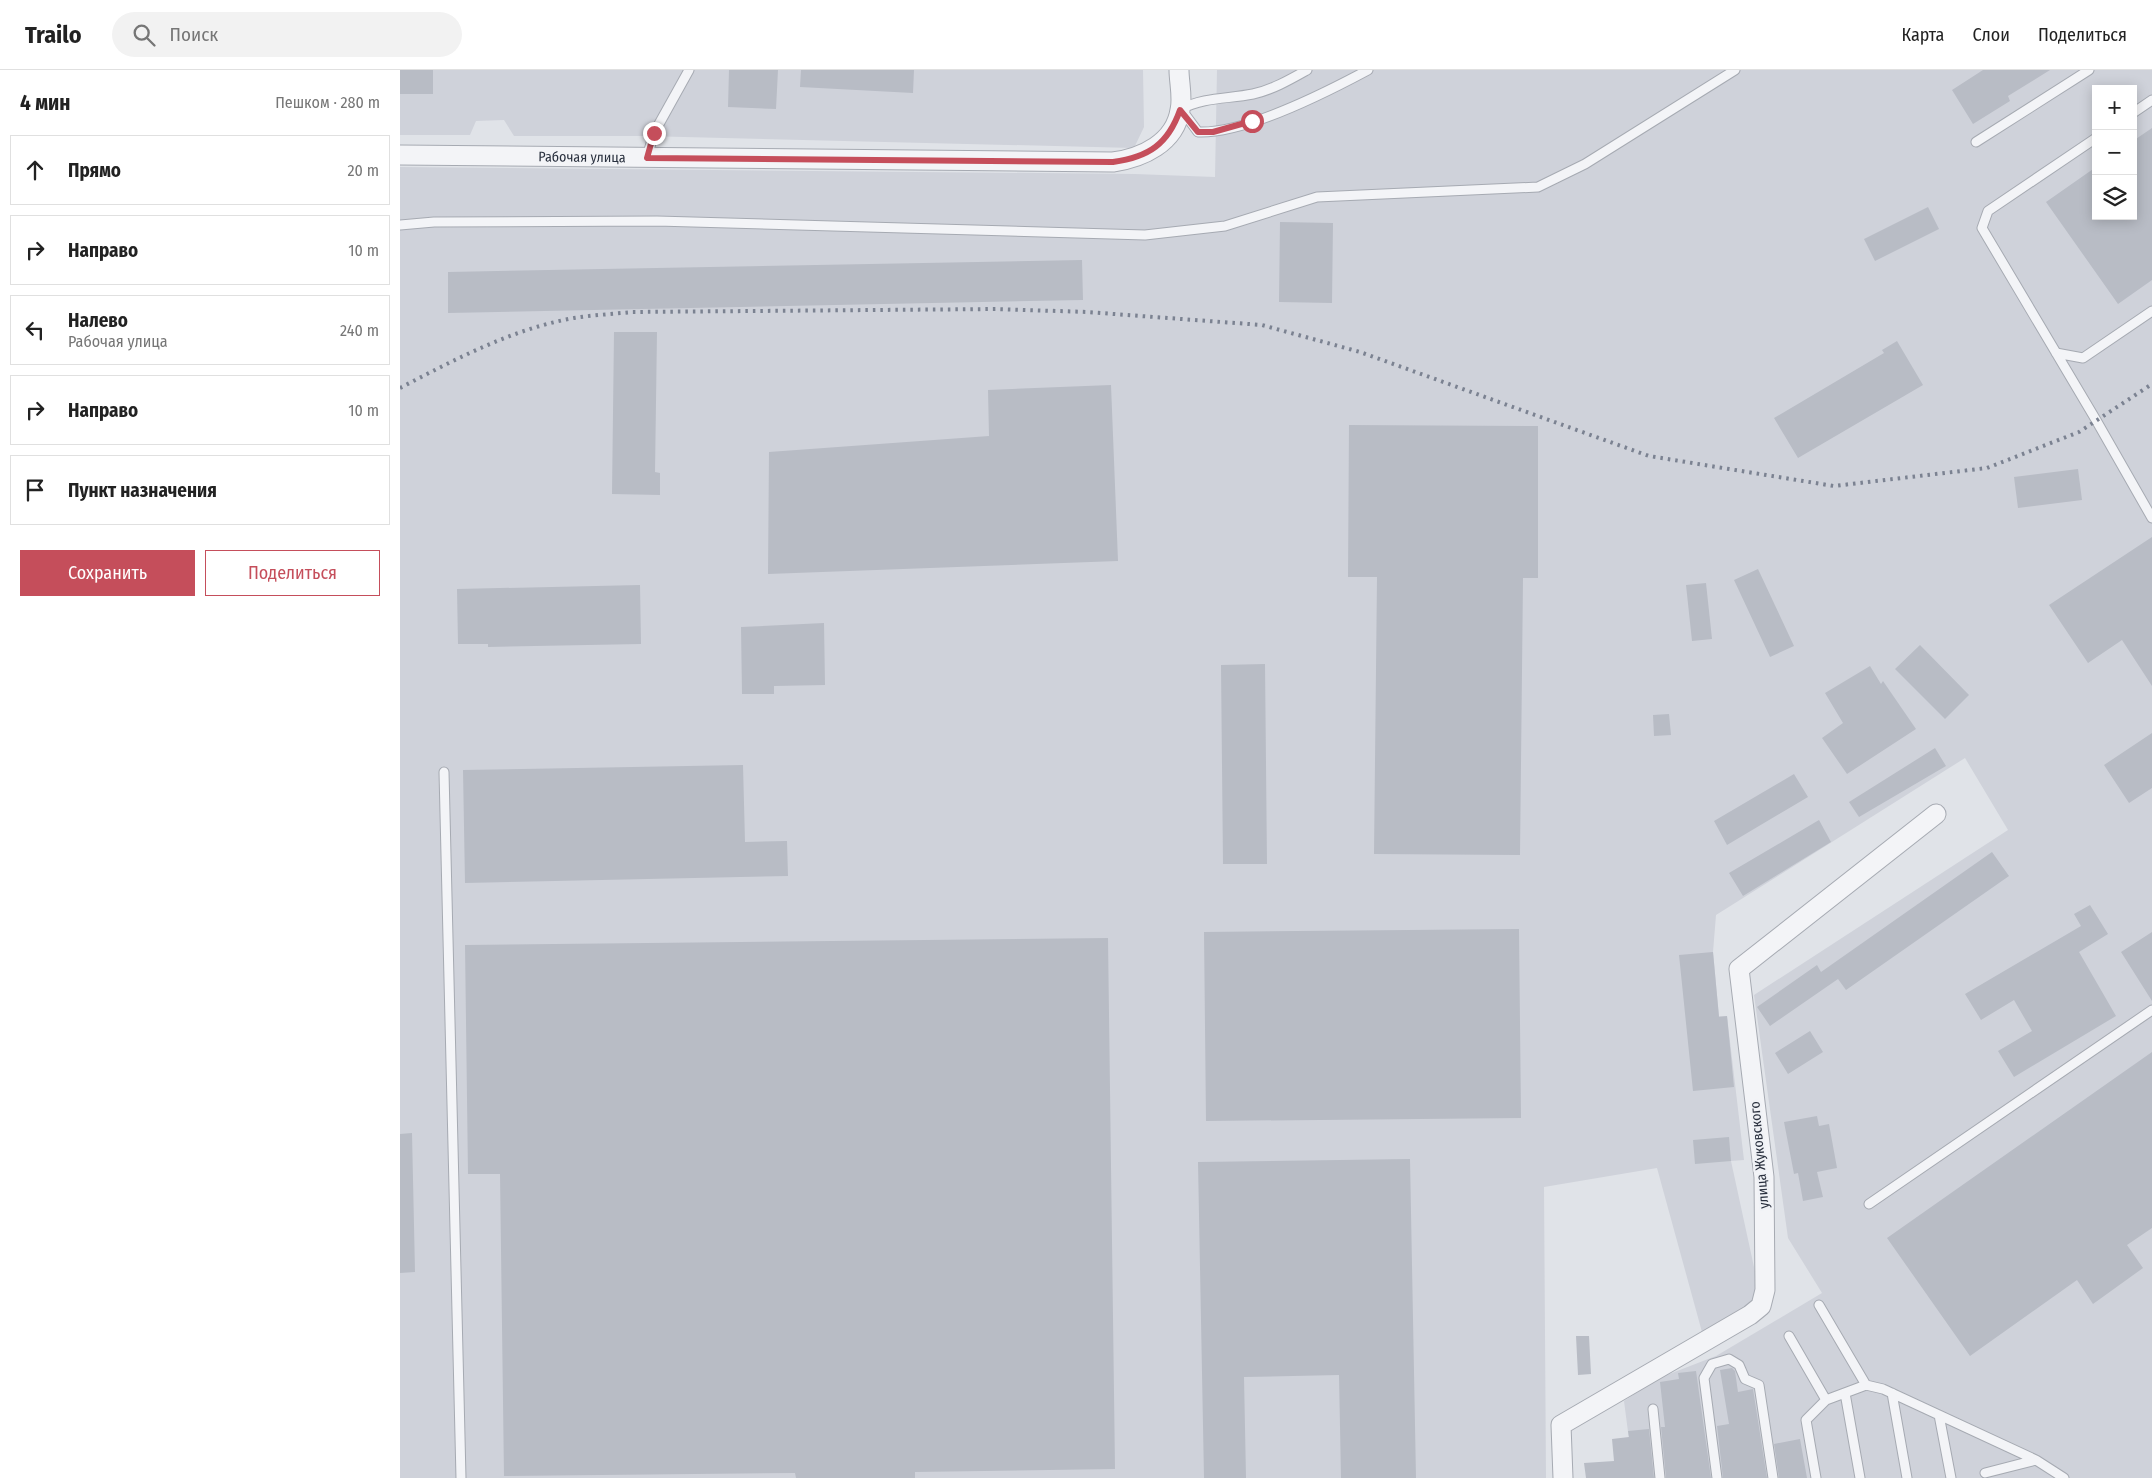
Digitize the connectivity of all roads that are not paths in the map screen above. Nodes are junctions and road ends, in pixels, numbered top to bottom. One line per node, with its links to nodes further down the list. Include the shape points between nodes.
1 (689, 70): 13 (lane, via 654,133)
2 (1179, 70): 9 (street, Рабочая улица)
3 (1307, 70): 9 (lane, via 1255,94 1194,102)
4 (1368, 70): 9 (lane, via 1322,94 1213,132 1198,132)
5 (1735, 70): 14 (lane, via 1585,164 1538,186 1316,197 1225,226 1144,235 657,221)
6 (2089, 70): 11 (lane)
7 (2152, 100): 8 (lane)
8 (2137, 109)
9 (1180, 110): 13 (street, Рабочая улица, via 1174,126 1155,148 1142,155 1113,162)
10 (2092, 141): 16 (lane, via 1988,211 1982,228)
11 (1976, 142)
12 (400, 155): 13 (street, Рабочая улица)
13 (647, 158)
14 (400, 224)
15 (2152, 311): 16 (lane, via 2083,358)
16 (2056, 353): 17 (lane)
17 (2152, 518)
18 (444, 772): 32 (lane)
19 (1936, 814): 33 (street, улица Жуковского, via 1739,969 1764,1177 1765,1290 1761,1306 1750,1316 1561,1426)
20 (2152, 1010): 21 (lane)
21 (1868, 1204)
22 (1819, 1305): 24 (lane)
23 (1789, 1336): 27 (lane)
24 (1866, 1385): 25 (lane); 26 (lane)
25 (1844, 1393): 27 (lane); 38 (lane)
26 (1892, 1393): 29 (lane); 39 (lane)
27 (1826, 1400): 37 (lane, via 1806,1420)
28 (1653, 1409): 34 (lane)
29 (1938, 1415): 30 (lane); 40 (lane)
30 (2036, 1460): 31 (lane); 41 (lane)
31 (1985, 1473)
32 (461, 1478)
33 (1563, 1478)
34 (1660, 1478)
35 (1717, 1478): 36 (lane, via 1704,1378 1712,1364 1729,1359 1739,1365 1745,1379 1759,1385)
36 (1773, 1478)
37 (1816, 1478)
38 (1860, 1478)
39 (1907, 1478)
40 (1951, 1478)
41 (2064, 1478)

